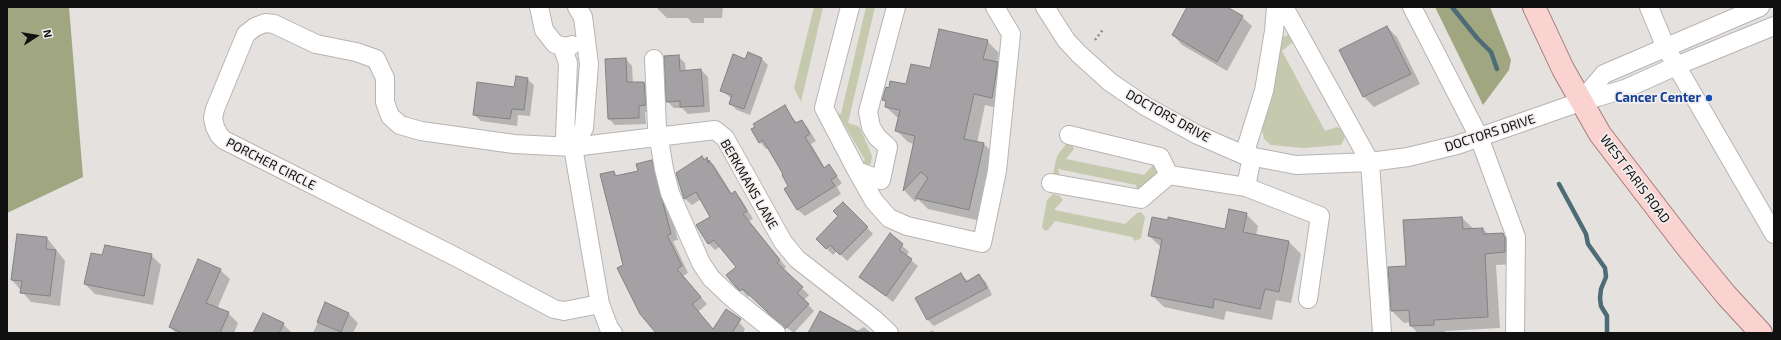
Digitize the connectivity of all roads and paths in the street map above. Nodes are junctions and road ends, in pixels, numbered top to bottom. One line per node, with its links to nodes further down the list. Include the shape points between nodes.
1 (539, 7): 17 (street, via 544,30 555,44)
2 (577, 7): 15 (street, via 583,17)
3 (850, 7): 28 (street, via 824,108)
4 (896, 7): 28 (street, via 868,112 871,127 888,147 881,180)
5 (995, 7): 28 (street, via 1011,34 997,171 982,243 906,226 889,218 874,201)
6 (1045, 7): 26 (street, DOCTORS DRIVE, via 1078,53 1110,82 1145,106 1198,135)
7 (1276, 7): 26 (street, via 1264,92)
8 (1284, 7): 27 (street)
9 (1412, 7): 24 (street)
10 (1534, 7): 21 (main road, WEST FARIS ROAD)
11 (1649, 7): 18 (street)
12 (1760, 7): 18 (street)
13 (1774, 26): 20 (street, DOCTORS DRIVE)
14 (1104, 28): 16 (path)
15 (586, 36): 17 (street, via 569,47); 25 (street, via 589,64 584,128)
16 (1095, 40)
17 (562, 46): 25 (street, via 568,63 565,138)
18 (1666, 48): 20 (street); 21 (street, via 1604,74)
19 (654, 58): 23 (street)
20 (1676, 66): 21 (street, DOCTORS DRIVE, via 1625,89); 32 (street)
21 (1580, 102): 24 (street, DOCTORS DRIVE); 40 (main road, WEST FARIS ROAD, via 1600,134 1672,228 1726,295)
22 (1069, 135): 29 (street, via 1160,157)
23 (658, 137): 25 (street, BERKMANS LANE); 36 (street, via 670,194 701,263 711,278 731,297); 37 (street, BERKMANS LANE, via 715,130 725,138 783,242 797,259)
24 (1479, 137): 27 (street, DOCTORS DRIVE, via 1408,157); 39 (street, via 1516,237)
25 (573, 148): 34 (street); 34 (street, PORCHER CIRCLE, via 514,144 421,132 400,125 390,116 385,102 385,78 376,59 316,44 274,24 265,23 246,34 213,118 219,135 224,140 554,309 564,311)
26 (1248, 155): 27 (street, DOCTORS DRIVE, via 1296,165); 31 (street)
27 (1370, 162): 38 (street)
28 (857, 171)
29 (1169, 174): 30 (street, via 1141,199); 31 (street)
30 (1052, 183)
31 (1246, 187): 33 (street, via 1320,216)
32 (1774, 234)
33 (1308, 300)
34 (600, 304): 35 (street)
35 (613, 333)
36 (776, 333)
37 (889, 333)
38 (1382, 333)
39 (1515, 333)
40 (1761, 333)

